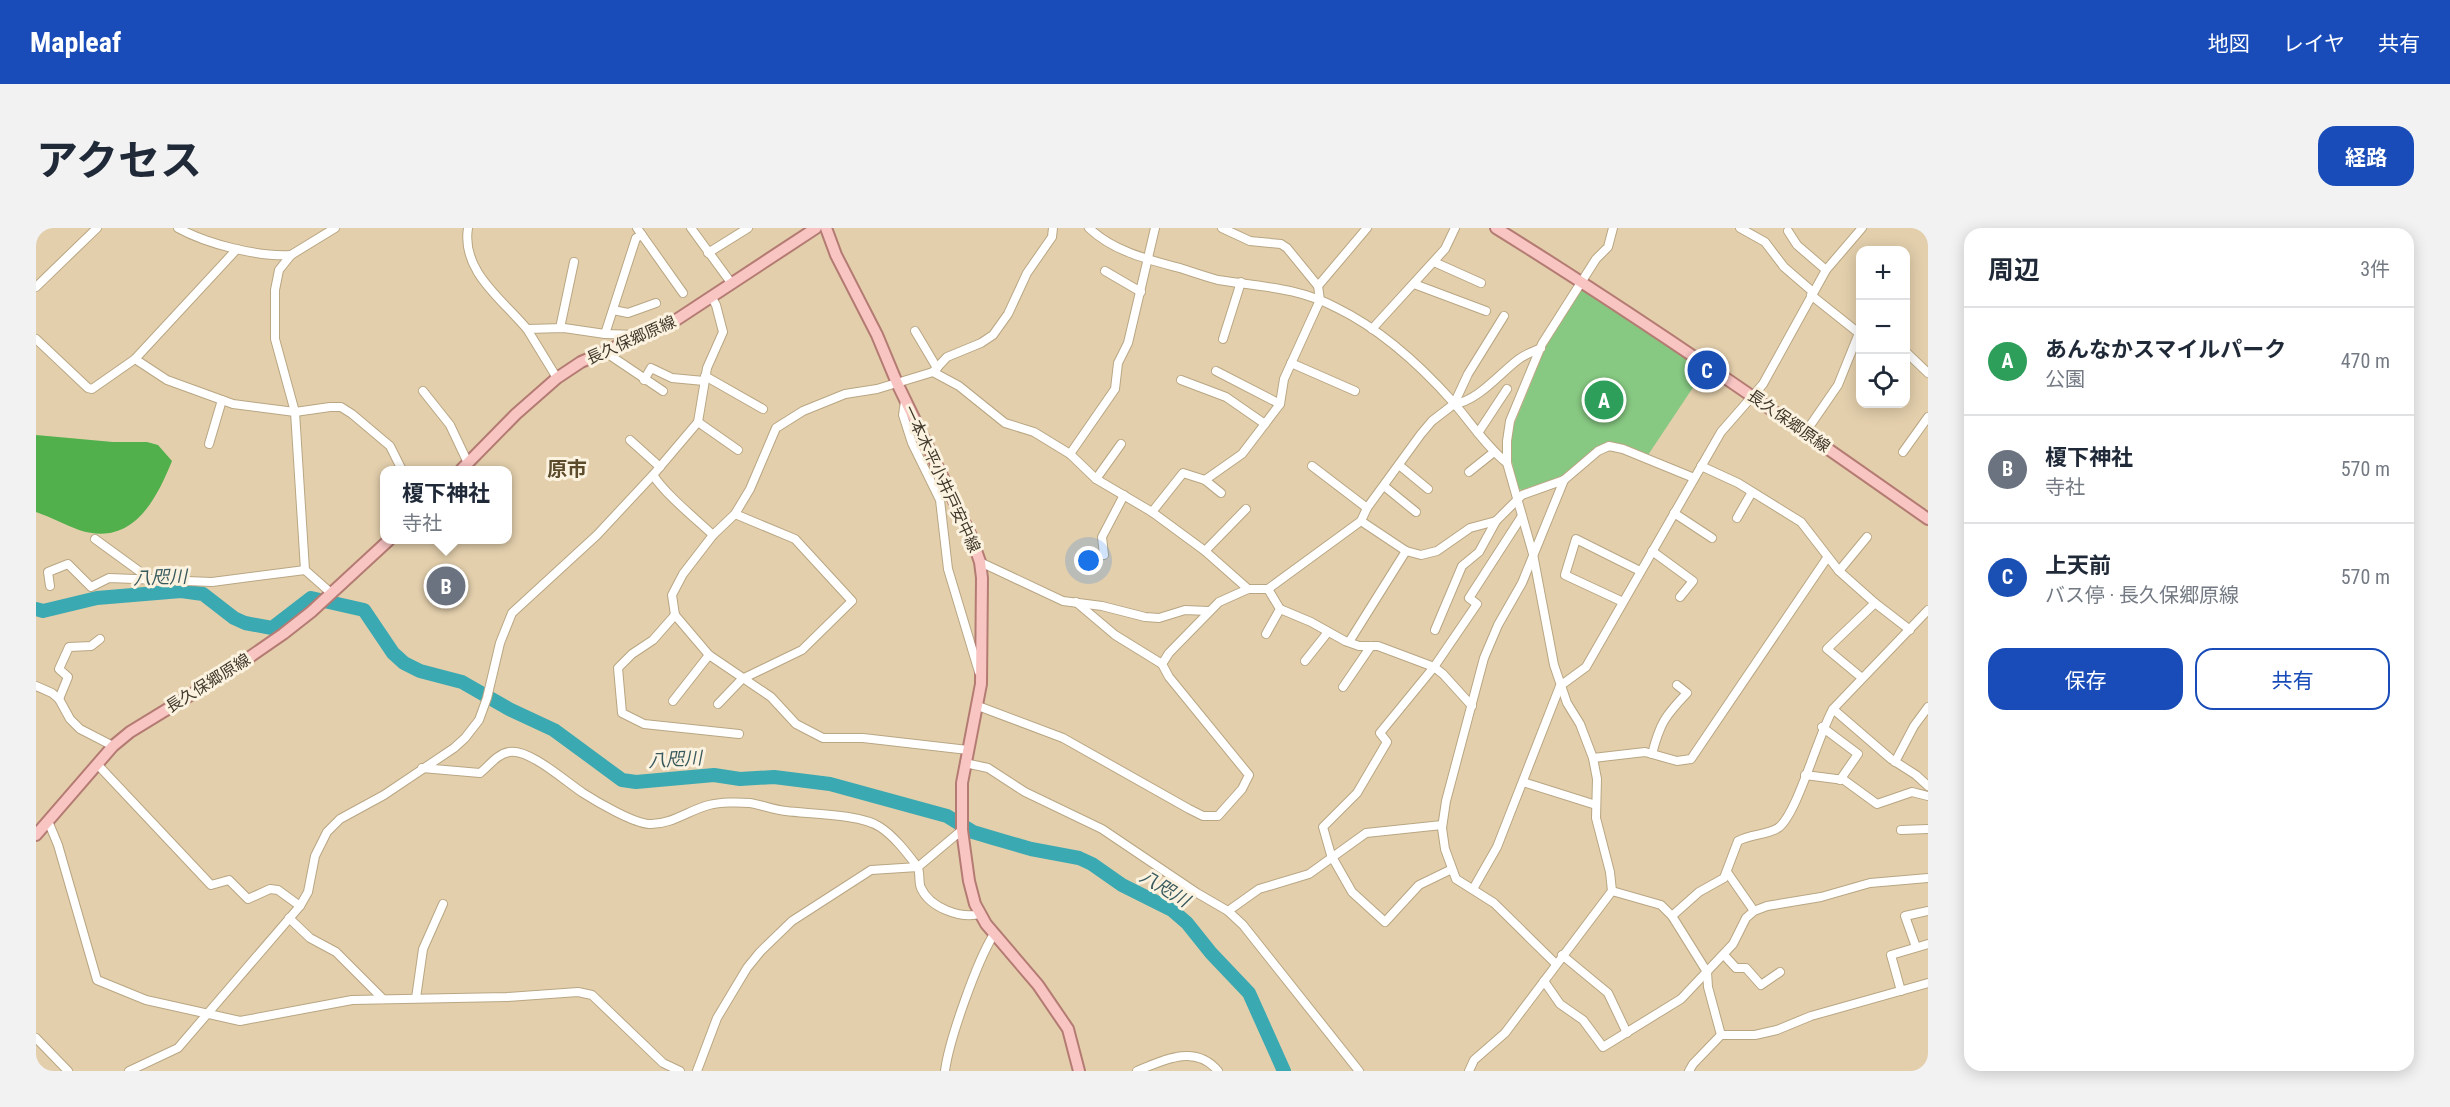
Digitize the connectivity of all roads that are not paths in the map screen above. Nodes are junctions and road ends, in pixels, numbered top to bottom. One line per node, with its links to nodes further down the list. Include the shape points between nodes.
1 (98, 228): 35 (street)
2 (178, 228): 21 (street)
3 (335, 228): 23 (street)
4 (468, 228): 46 (street, via 467,246 473,264 494,295)
5 (691, 228): 22 (street)
6 (748, 228): 22 (street)
7 (816, 228): 32 (main road, 長久保郷原線)
8 (826, 228): 67 (main road, 一本木平小井戸安中線)
9 (1053, 228): 60 (street, via 1052,237 993,334 947,357)
10 (1089, 228): 24 (street, via 1111,245)
11 (1155, 228): 24 (street)
12 (1222, 228): 34 (street, via 1250,241 1281,244)
13 (1367, 228): 34 (street)
14 (1455, 228): 26 (street)
15 (1496, 228): 30 (main road, 長久保郷原線)
16 (1613, 228): 30 (street, via 1608,247)
17 (1740, 228): 38 (street, via 1765,242)
18 (1862, 228): 27 (street)
19 (640, 231): 37 (street); 42 (street)
20 (1788, 231): 27 (street, via 1797,245)
21 (237, 249): 23 (street); 58 (street)
22 (708, 253): 32 (street)
23 (291, 255): 78 (street, via 279,270 274,327)
24 (1149, 260): 29 (street); 36 (street)
25 (574, 262): 45 (street)
26 (1434, 262): 31 (street); 33 (street)
27 (1826, 270): 38 (street)
28 (1105, 272): 36 (street)
29 (1241, 282): 40 (street, via 1282,288); 53 (street)
30 (1582, 282): 55 (street); 72 (main road, 長久保郷原線)
31 (1481, 283)
32 (732, 284): 39 (main road, 長久保郷原線)
33 (1414, 284): 43 (street); 47 (street)
34 (1318, 286): 40 (street)
35 (36, 287)
36 (1141, 292): 90 (street, via 1128,343 1118,363 1115,389)
37 (683, 293)
38 (1812, 294): 48 (street); 72 (street)
39 (712, 298): 51 (main road, 長久保郷原線); 64 (street, via 723,332)
40 (1320, 300): 47 (street); 59 (street)
41 (656, 303): 42 (street, via 628,313)
42 (613, 310): 50 (street)
43 (1486, 311)
44 (1504, 316): 76 (street)
45 (560, 328): 46 (street); 50 (street)
46 (527, 329): 63 (street)
47 (1372, 329): 76 (street, via 1433,380)
48 (1856, 330)
49 (915, 331): 60 (street)
50 (605, 334): 51 (street)
51 (641, 336): 56 (main road, 長久保郷原線)
52 (36, 339): 58 (street, via 92,389)
53 (1223, 339)
54 (1856, 342): 83 (street, via 1838,385)
55 (1541, 348): 76 (street, via 1521,357 1462,403); 91 (street, via 1510,421)
56 (608, 350): 63 (main road, 長久保郷原線); 65 (street)
57 (1907, 354): 62 (street)
58 (135, 359): 73 (street, via 167,380)
59 (1292, 363): 71 (street); 75 (street, via 1284,379)
60 (935, 370): 67 (street); 90 (street, via 1005,423 1034,432)
61 (1216, 371): 75 (street)
62 (1928, 373)
63 (556, 378): 95 (main road, 長久保郷原線)
64 (704, 379): 65 (street, via 672,378 651,368); 77 (street); 80 (street)
65 (644, 380): 70 (street)
66 (1181, 380): 81 (street, via 1226,397)
67 (897, 383): 74 (main road, 一本木平小井戸安中線); 116 (street, via 845,394 803,411 776,428)
68 (1507, 389): 82 (street)
69 (423, 391): 94 (street, via 450,425)
70 (663, 391)
71 (1355, 391)
72 (1753, 396): 83 (main road, 長久保郷原線); 97 (street, via 1721,432)
73 (222, 400): 78 (street); 85 (street)
74 (905, 401): 133 (main road, 一本木平小井戸安中線); 163 (street, via 903,415 912,443 939,500 948,569)
75 (1280, 404): 81 (street)
76 (1454, 404): 82 (street); 92 (street, via 1432,421)
77 (763, 409)
78 (295, 412): 93 (street, via 340,407 390,446); 134 (street)
79 (1928, 417): 89 (street)
80 (698, 422): 87 (street); 98 (street)
81 (1265, 424): 103 (street, via 1242,454)
82 (1478, 432): 88 (street)
83 (1805, 433): 119 (main road, 長久保郷原線)
84 (630, 440): 98 (street)
85 (210, 444)
86 (1121, 444): 102 (street)
87 (738, 450)
88 (1494, 452): 91 (street); 99 (street)
89 (1903, 452)
90 (1070, 453): 102 (street)
91 (1508, 463): 110 (street)
92 (1399, 465): 105 (street); 106 (street)
93 (400, 466)
94 (465, 466)
95 (466, 466)
96 (1312, 466): 111 (street)
97 (1701, 466): 101 (street); 107 (street)
98 (660, 467): 100 (street)
99 (1469, 472)
100 (653, 475): 122 (street); 184 (street, via 597,535 512,613 479,720 454,747)
101 (1694, 478): 104 (street, via 1609,446); 115 (street)
102 (1096, 479): 109 (street)
103 (1205, 480): 108 (street); 113 (street, via 1183,473)
104 (1564, 480): 110 (street); 130 (street)
105 (1383, 486): 111 (street); 114 (street)
106 (1428, 489)
107 (1752, 492): 118 (street); 132 (street, via 1801,522)
108 (1221, 493)
109 (1124, 495): 113 (street); 131 (street, via 1102,537)
110 (1517, 500): 117 (street); 121 (street)
111 (1367, 508): 120 (street)
112 (1246, 509): 127 (street)
113 (1152, 512): 127 (street)
114 (1416, 512)
115 (1674, 513): 124 (street); 129 (street)
116 (735, 514): 122 (street); 162 (street, via 795,539 852,601 802,650)
117 (1522, 516): 130 (street); 160 (street, via 1469,598 1477,604)
118 (1737, 518)
119 (1928, 519)
120 (1361, 520): 128 (street); 140 (street)
121 (1496, 521): 128 (street, via 1470,528 1437,551 1421,555); 150 (street, via 1479,552 1462,566)
122 (713, 534): 149 (street, via 672,595)
123 (1868, 537): 136 (street)
124 (1712, 538)
125 (95, 539): 137 (street)
126 (385, 544): 141 (main road, 長久保郷原線)
127 (1205, 551): 139 (street)
128 (1406, 551): 155 (street)
129 (1652, 551): 135 (street); 142 (street, via 1693,581)
130 (1533, 554): 166 (street); 172 (street, via 1484,658)
131 (1104, 555)
132 (1827, 558): 136 (street); 179 (street, via 1696,754 1683,762)
133 (980, 562): 143 (street, via 1063,601); 163 (main road, 一本木平小井戸安中線)
134 (305, 570): 137 (street, via 212,582); 141 (street)
135 (1640, 571): 144 (street); 144 (street, via 1576,539 1565,575)
136 (1839, 571): 145 (street)
137 (152, 580): 138 (street, via 109,578 91,586 68,564 48,572)
138 (50, 586)
139 (1248, 589): 140 (street); 148 (street)
140 (1268, 590): 146 (street)
141 (331, 593): 177 (main road, 長久保郷原線, via 283,634)
142 (1680, 597)
143 (1076, 602): 148 (street, via 1159,618 1185,610); 159 (street, via 1115,635)
144 (1623, 602): 166 (street, via 1586,667)
145 (1875, 603): 151 (street); 161 (street, via 1827,649)
146 (1280, 609): 152 (street); 153 (street)
147 (1928, 610): 151 (street)
148 (1208, 611): 159 (street)
149 (675, 615): 157 (street); 176 (street, via 653,640 618,668 622,713 644,724)
150 (1435, 630)
151 (1910, 630): 161 (street)
152 (1328, 632): 155 (street); 158 (street)
153 (1266, 634)
154 (100, 639): 168 (street, via 91,646 69,647 59,669 68,677)
155 (1349, 642): 156 (street)
156 (1371, 646): 160 (street); 167 (street)
157 (708, 655): 162 (street); 169 (street)
158 (1305, 661)
159 (1162, 664): 171 (street, via 1249,775 1218,816 1203,816 1189,809 1064,738)
160 (1434, 667): 172 (street); 197 (street, via 1380,733 1387,742 1357,793 1323,827)
161 (1862, 678): 174 (street)
162 (742, 679): 170 (street); 178 (street, via 771,697 796,724 823,738 863,738)
163 (981, 679): 171 (main road, 一本木平小井戸安中線)
164 (1677, 685): 179 (street, via 1687,693 1660,725)
165 (36, 686): 168 (street)
166 (1560, 686): 180 (street); 187 (street)
167 (1343, 687)
168 (59, 699): 177 (street, via 80,729)
169 (673, 701)
170 (718, 704)
171 (978, 706): 178 (main road, 一本木平小井戸安中線)
172 (1472, 706): 192 (street)
173 (1928, 707): 181 (street)
174 (1833, 709): 175 (street); 181 (street)
175 (1822, 727): 185 (street); 186 (street, via 1858,754)
176 (739, 734)
177 (113, 746): 183 (main road, 長久保郷原線)
178 (968, 750): 182 (main road, 一本木平小井戸安中線)
179 (1652, 754): 180 (street)
180 (1593, 758): 190 (street)
181 (1895, 762): 188 (street)
182 (965, 763): 194 (main road, 一本木平小井戸安中線); 206 (street, via 987,768 1025,792 1102,829)
183 (96, 764): 191 (main road, 長久保郷原線); 205 (street, via 211,885 229,880 248,899 270,889 278,890)
184 (422, 768): 198 (street, via 480,773 502,754 520,753 584,794 650,824 710,805 750,803 871,823 889,835); 205 (street, via 340,819 327,832 315,856 308,892)
185 (1805, 775): 186 (street); 200 (street, via 1783,823 1738,841)
186 (1840, 780): 189 (street, via 1877,804 1912,792)
187 (1523, 782): 190 (street); 202 (street, via 1497,847)
188 (1928, 786)
189 (1928, 796)
190 (1596, 805): 203 (street)
191 (48, 821): 196 (main road, 長久保郷原線); 225 (street, via 97,980 146,1000)
192 (1442, 825): 197 (street, via 1366,833); 199 (street)
193 (1928, 829): 195 (street)
194 (962, 830): 198 (street); 209 (main road, 一本木平小井戸安中線, via 969,881)
195 (1901, 830)
196 (36, 836)
197 (1333, 858): 199 (street, via 1352,892 1385,922 1419,885); 206 (street, via 1309,874 1259,889)
198 (918, 867): 209 (street, via 921,888 938,906 973,916); 232 (street, via 871,870 792,921 747,968 717,1018)
199 (1452, 868): 202 (street, via 1456,879)
200 (1727, 872): 207 (street); 210 (street)
201 (1928, 878): 207 (street, via 1869,883)
202 (1473, 889): 217 (street, via 1494,903)
203 (1612, 891): 210 (street, via 1661,905); 216 (street)
204 (443, 904): 223 (street, via 423,949)
205 (300, 906): 211 (street)
206 (1228, 911): 237 (street)
207 (1754, 911): 215 (street)
208 (1928, 911): 214 (street, via 1905,916)
209 (980, 914): 212 (main road, 一本木平小井戸安中線)
210 (1672, 916): 218 (street)
211 (290, 918): 224 (street, via 310,938 336,952); 225 (street)
212 (994, 934): 233 (street, via 966,1002); 234 (main road, 一本木平小井戸安中線, via 1038,985 1068,1029)
213 (1928, 944): 214 (street)
214 (1916, 947): 222 (street, via 1891,955)
215 (1724, 954): 218 (street); 219 (street, via 1736,968 1746,968 1761,985)
216 (1562, 955): 217 (street); 226 (street, via 1608,993)
217 (1556, 964): 220 (street)
218 (1707, 972): 226 (street, via 1681,999); 227 (street)
219 (1780, 972)
220 (1544, 981): 226 (street, via 1560,1004 1583,1020 1603,1047); 238 (street, via 1505,1033 1474,1060)
221 (1928, 983): 222 (street)
222 (1901, 991): 227 (street, via 1777,1030 1755,1035)
223 (416, 998): 224 (street); 231 (street, via 507,998 578,992 592,995 663,1063)
224 (383, 999): 225 (street, via 352,1000 240,1021)
225 (207, 1013): 230 (street, via 178,1047)
226 (1627, 1033)
227 (1721, 1035): 239 (street)
228 (36, 1038): 229 (street)
229 (68, 1071)
230 (129, 1071)
231 (680, 1071)
232 (697, 1071)
233 (945, 1071)
234 (1079, 1071)
235 (1137, 1071): 236 (street, via 1194,1054 1204,1057)
236 (1218, 1071)
237 (1359, 1071)
238 (1469, 1071)
239 (1689, 1071)

